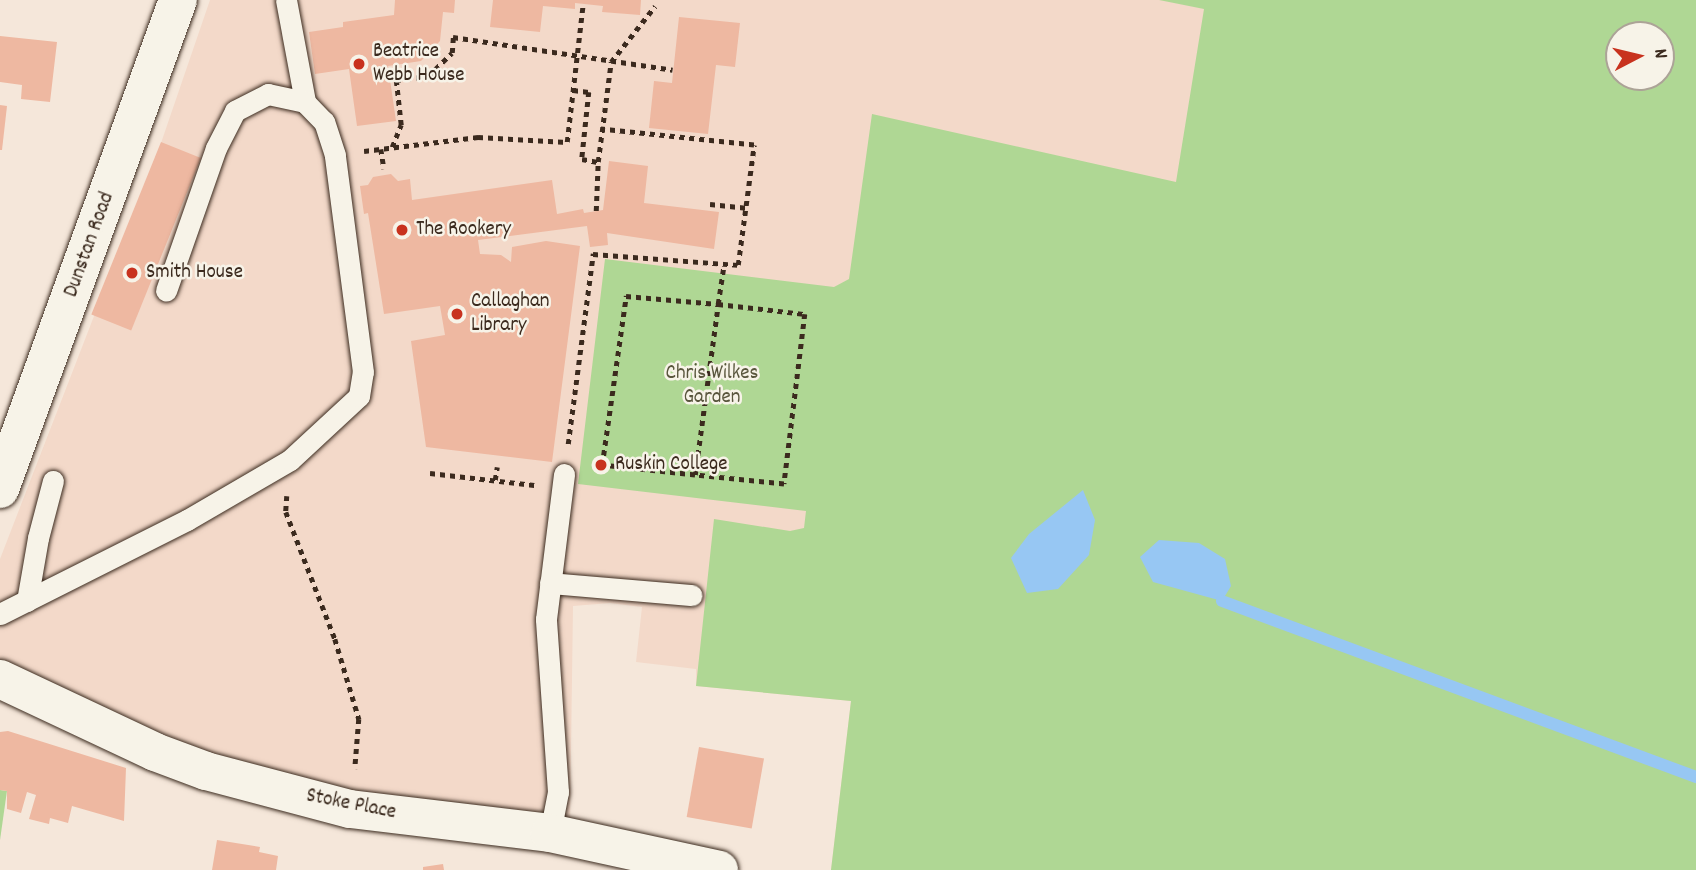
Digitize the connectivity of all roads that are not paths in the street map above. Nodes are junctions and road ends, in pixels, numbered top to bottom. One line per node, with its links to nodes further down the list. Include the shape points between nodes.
1 (178, 0): 7 (street, Dunstan Road)
2 (286, 0): 3 (lane)
3 (305, 102): 4 (lane, via 268,94 236,111 216,148); 10 (lane, via 324,122 335,155 363,372 359,396 290,460 187,520)
4 (166, 291)
5 (53, 481): 10 (lane)
6 (563, 481): 8 (lane)
7 (0, 489)
8 (550, 583): 9 (lane); 13 (lane, via 547,619 558,792)
9 (691, 595)
10 (27, 601): 11 (lane)
11 (0, 614)
12 (0, 679): 13 (street, Stoke Place, via 206,771 350,809)
13 (550, 833): 14 (street, Stoke Place)
14 (719, 870)

